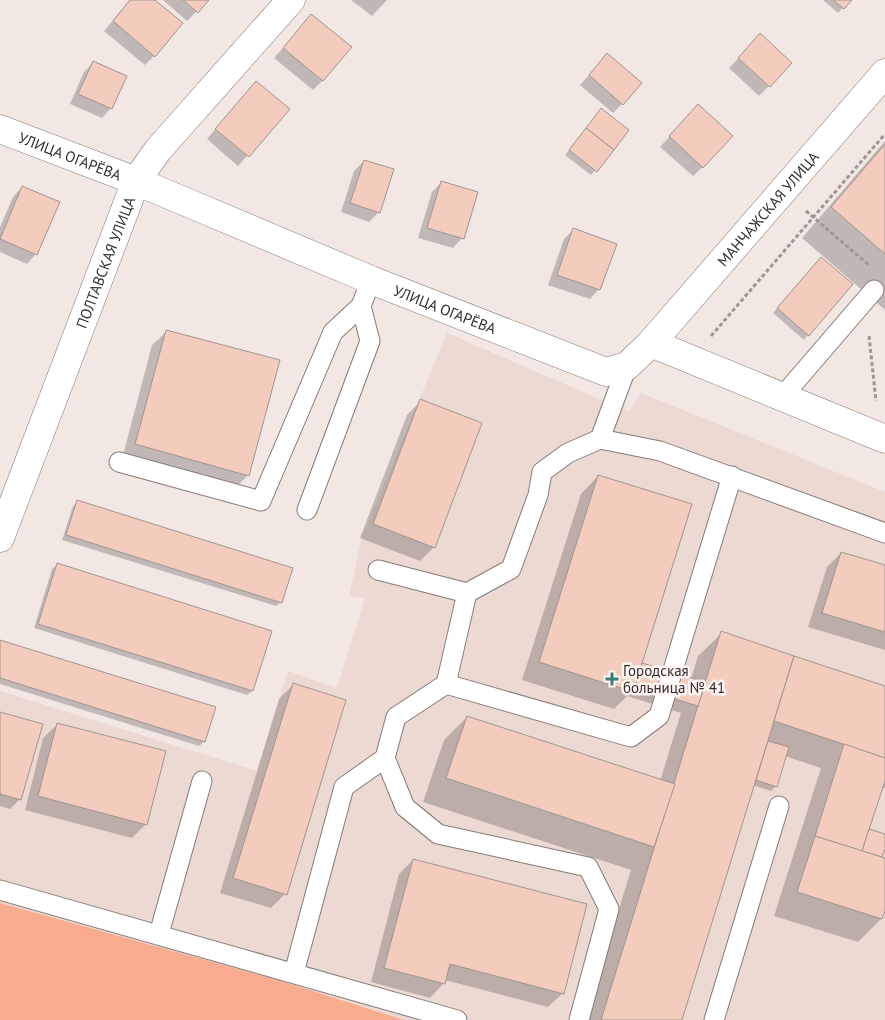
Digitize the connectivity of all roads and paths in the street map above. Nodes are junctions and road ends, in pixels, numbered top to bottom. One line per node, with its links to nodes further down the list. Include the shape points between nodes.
1 (291, 0): 5 (street, ПОЛТАВСКАЯ УЛИЦА, via 158,150)
2 (885, 73): 12 (street, МАНЧАЖСКАЯ УЛИЦА)
3 (0, 130): 5 (street, УЛИЦА ОГАРЁВА)
4 (885, 134): 7 (path)
5 (136, 181): 8 (street, УЛИЦА ОГАРЁВА); 23 (street, ПОЛТАВСКАЯ УЛИЦА)
6 (806, 210): 7 (path)
7 (813, 217): 9 (path); 13 (path)
8 (372, 280): 10 (lane); 14 (street, УЛИЦА ОГАРЁВА, via 606,372)
9 (876, 281): 15 (lane)
10 (361, 306): 19 (lane, via 333,332 261,501); 21 (lane, via 370,341)
11 (869, 334): 16 (path)
12 (651, 343): 13 (street); 14 (street)
13 (690, 360): 15 (street)
14 (627, 366): 18 (lane)
15 (782, 397): 17 (street)
16 (876, 402)
17 (885, 439)
18 (600, 440): 20 (lane, via 660,451); 25 (lane, via 568,453 542,472 538,495 511,569)
19 (119, 462)
20 (732, 476): 22 (lane); 26 (lane, via 659,716 631,737)
21 (307, 510)
22 (885, 533)
23 (0, 538)
24 (378, 570): 25 (lane)
25 (468, 593): 26 (lane)
26 (446, 684): 27 (lane, via 396,717)
27 (385, 758): 32 (lane, via 344,788); 34 (lane, via 405,807 438,834 588,867 609,909)
28 (202, 781): 31 (lane)
29 (779, 806): 35 (lane)
30 (0, 890): 31 (lane)
31 (159, 934): 32 (lane)
32 (294, 974): 33 (lane)
33 (457, 1020)
34 (579, 1020)
35 (714, 1020)

